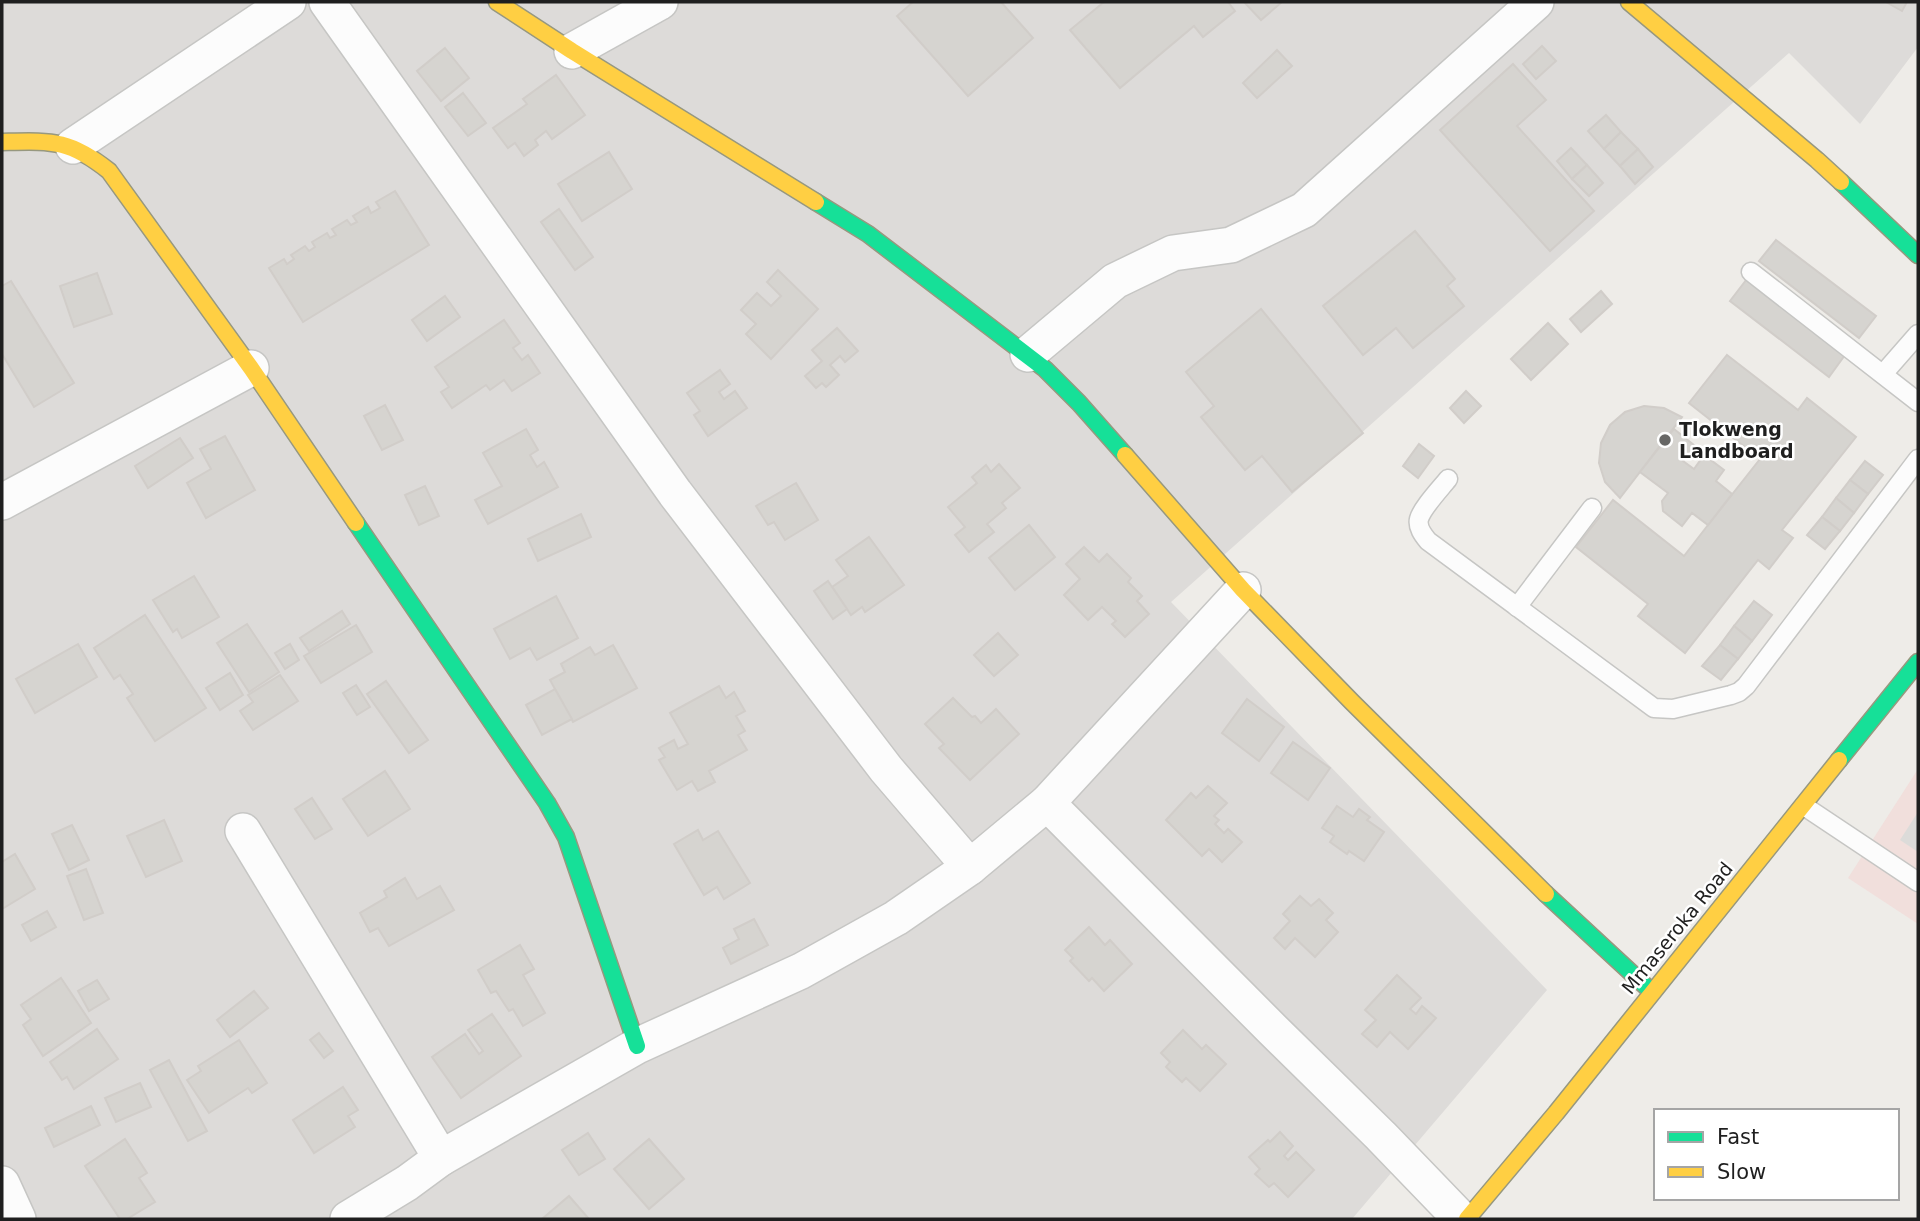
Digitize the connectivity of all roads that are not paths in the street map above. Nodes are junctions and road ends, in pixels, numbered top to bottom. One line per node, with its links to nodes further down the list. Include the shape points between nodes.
1 (288, 2): 9 (street)
2 (327, 2): 27 (street, via 675,492 886,769)
3 (497, 2): 7 (street)
4 (660, 2): 7 (street)
5 (1536, 2): 13 (street, via 1304,210 1231,245 1173,253 1115,281)
6 (1629, 2): 10 (street, via 1817,160)
7 (572, 51): 13 (street, via 867,234)
8 (2, 142): 9 (street, via 54,141)
9 (73, 146): 14 (street, via 109,171)
10 (1918, 255)
11 (1751, 272): 15 (lane)
12 (1918, 334): 15 (lane)
13 (1028, 354): 21 (street, via 1079,402)
14 (251, 368): 19 (street); 30 (street, via 547,803 566,837)
15 (1883, 374): 16 (lane)
16 (1918, 402)
17 (1918, 459): 22 (lane, via 1745,686 1731,695 1674,709 1654,708)
18 (1448, 480): 22 (lane, via 1422,513 1423,534)
19 (2, 502)
20 (1592, 508): 22 (lane)
21 (1243, 590): 24 (street); 29 (street, via 1565,912)
22 (1517, 607)
23 (1918, 662): 25 (street, Mmaseroka Road)
24 (1047, 803): 27 (street); 35 (street)
25 (1804, 806): 28 (lane); 29 (street, Mmaseroka Road)
26 (243, 831): 31 (street)
27 (970, 867): 30 (street, via 895,918 801,971)
28 (1918, 882)
29 (1652, 992): 36 (street, Mmaseroka Road)
30 (637, 1046): 31 (street)
31 (441, 1158): 34 (street)
32 (2, 1184): 33 (street)
33 (18, 1219)
34 (348, 1219)
35 (1461, 1219)
36 (1467, 1219)

